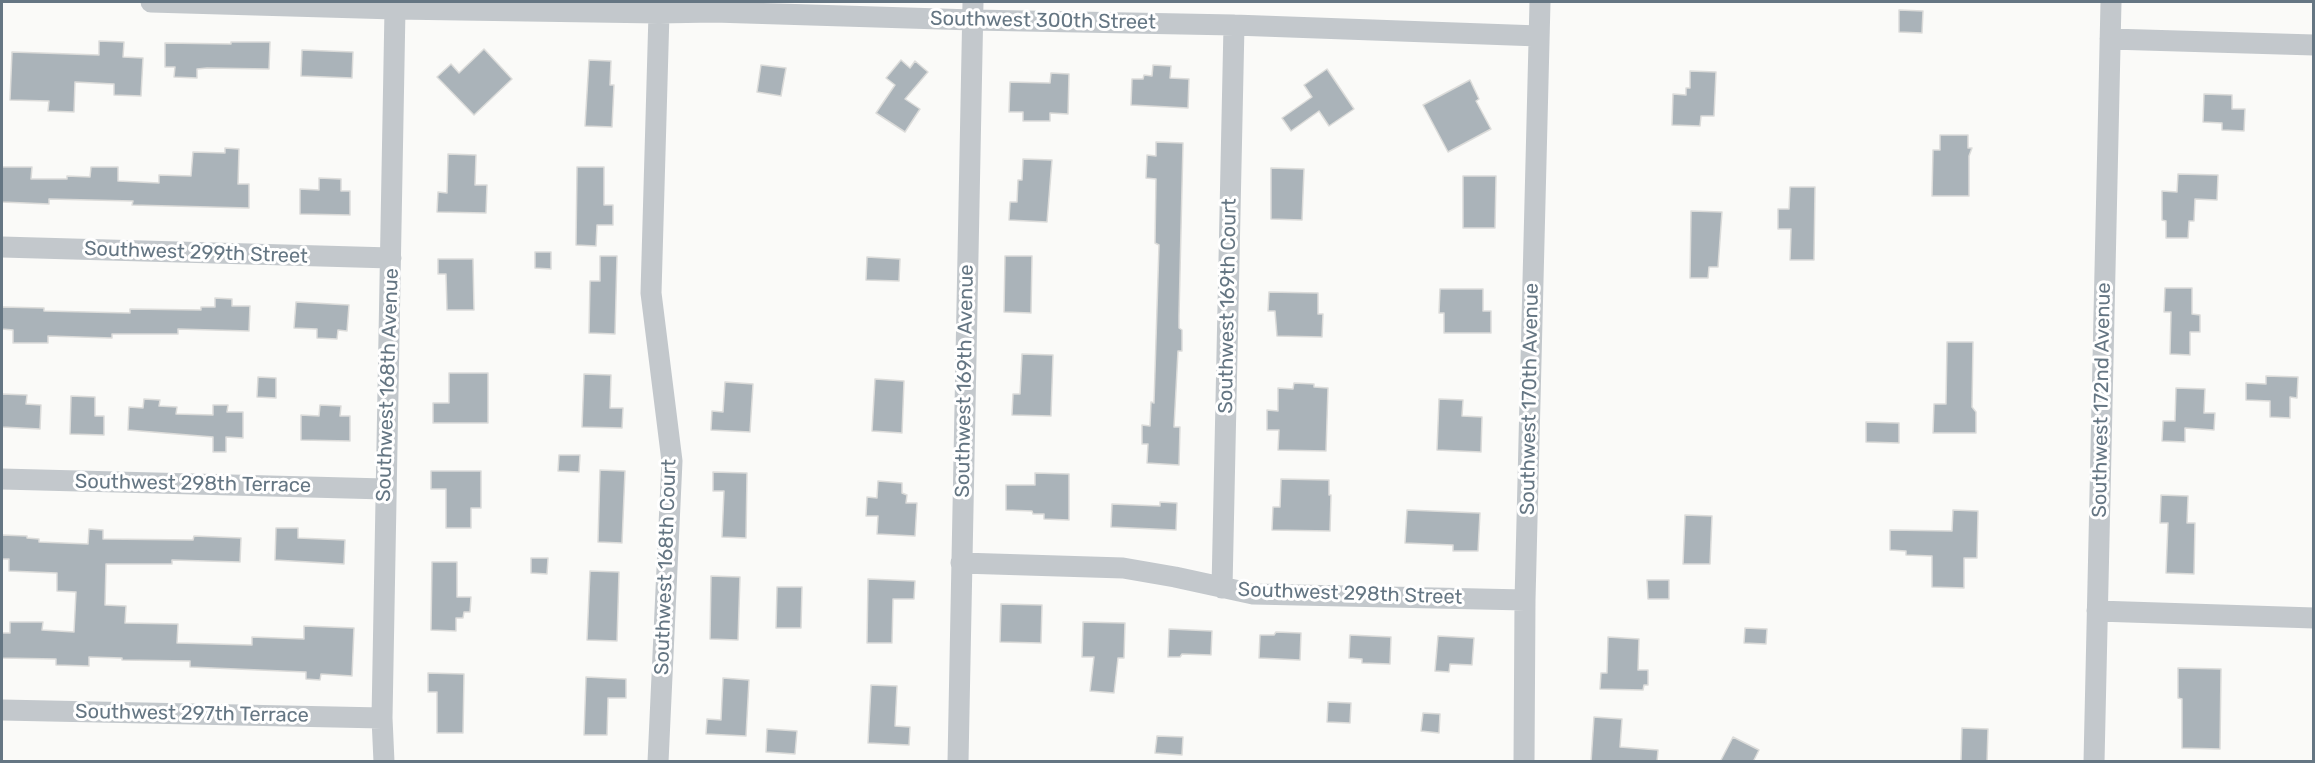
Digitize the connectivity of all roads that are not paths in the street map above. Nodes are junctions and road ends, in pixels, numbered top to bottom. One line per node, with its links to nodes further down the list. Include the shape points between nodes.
1 (151, 2): 5 (street, Southwest 300th Street)
2 (1540, 2): 9 (street, Southwest 170th Avenue)
3 (2111, 2): 10 (street, Southwest 172nd Avenue)
4 (714, 7): 6 (street, Southwest 300th Street); 7 (street, Southwest 300th Street)
5 (395, 9): 7 (street, Southwest 300th Street); 13 (street, Southwest 168th Avenue)
6 (973, 11): 8 (street, Southwest 300th Street); 16 (street, Southwest 169th Avenue)
7 (659, 14): 24 (street, Southwest 168th Court, via 651,294 672,461)
8 (1234, 25): 9 (street, Southwest 300th Street); 17 (street, Southwest 169th Court)
9 (1539, 36): 18 (street, Southwest 170th Avenue)
10 (2110, 39): 11 (street); 19 (street, Southwest 172nd Avenue)
11 (2313, 45)
12 (2, 247): 13 (street, Southwest 299th Street)
13 (392, 258): 15 (street, Southwest 168th Avenue)
14 (2, 479): 15 (street, Southwest 298th Terrace)
15 (385, 489): 22 (street, Southwest 168th Avenue)
16 (961, 563): 17 (street, Southwest 298th Street, via 1123,568); 25 (street, Southwest 169th Avenue)
17 (1222, 588): 18 (street, Southwest 298th Street, via 1252,594)
18 (1525, 600): 26 (street, Southwest 170th Avenue)
19 (2097, 611): 20 (street); 27 (street, Southwest 172nd Avenue)
20 (2313, 618)
21 (2, 710): 22 (street, Southwest 297th Terrace)
22 (382, 718): 23 (street, Southwest 168th Avenue)
23 (384, 762)
24 (658, 762)
25 (958, 762)
26 (1524, 762)
27 (2094, 762)

